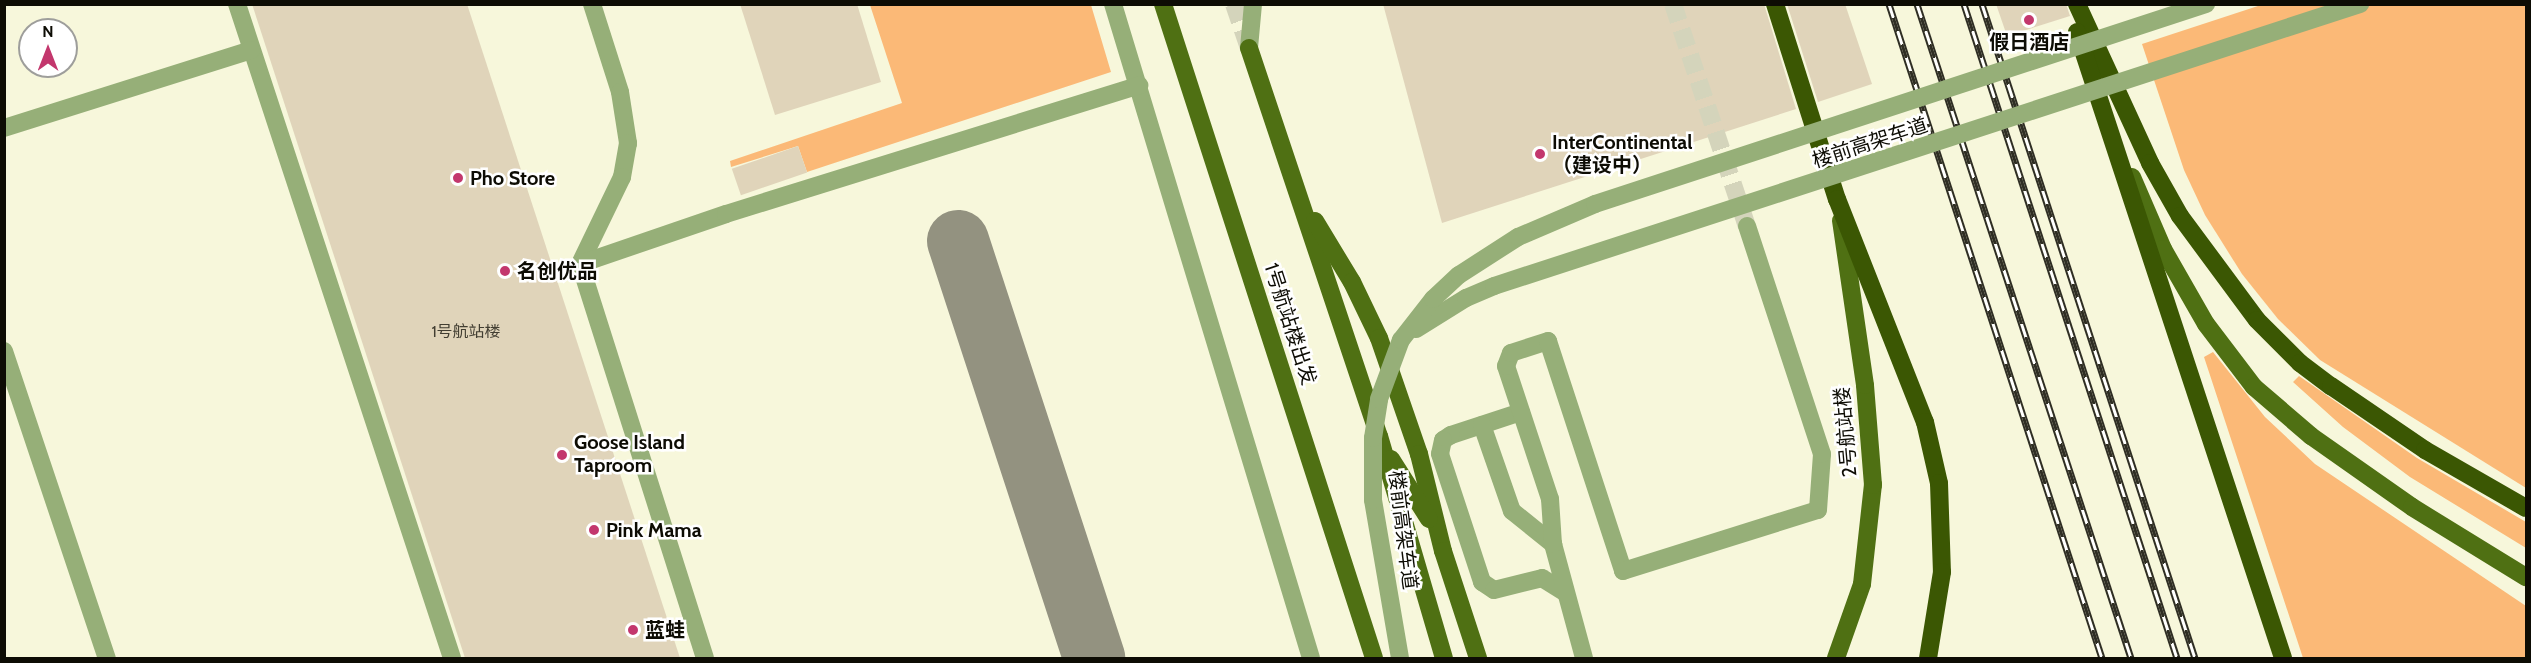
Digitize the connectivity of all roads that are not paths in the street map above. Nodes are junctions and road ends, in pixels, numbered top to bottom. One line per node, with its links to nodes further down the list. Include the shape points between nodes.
1 (237, 4): 12 (street)
2 (592, 4): 19 (street, via 620,92 628,143 622,177)
3 (1113, 4): 13 (street)
4 (1163, 4): 34 (main road, 1号航站楼出发)
5 (1253, 4): 11 (street)
6 (1776, 4): 17 (highway)
7 (2068, 4): 14 (highway)
8 (2077, 4): 25 (highway, via 2150,163 2180,216 2257,320 2300,363 2331,387 2425,450)
9 (2206, 4): 20 (street, 楼前高架车道, bridge, via 1552,220 1459,275 1433,299)
10 (2360, 4): 20 (street, 楼前高架车道, bridge, via 1494,286 1444,309)
11 (1249, 48): 16 (main road)
12 (251, 50): 15 (street); 31 (street)
13 (1139, 85): 19 (street, via 726,214); 33 (street)
14 (2096, 93): 28 (main road, via 2163,249 2206,324 2254,387 2330,449 2412,507); 41 (highway)
15 (4, 128)
16 (1298, 191): 24 (main road); 27 (main road, via 1352,282 1379,338 1419,454)
17 (1837, 199): 39 (main road, 2号航站楼, via 1858,328 1873,485 1862,584); 40 (highway, via 1925,422 1939,483 1942,572)
18 (1747, 226): 22 (street, via 1822,454 1818,510 1623,571 1548,341 1511,353 1506,366)
19 (580, 264): 32 (street)
20 (1401, 340): 35 (street, 楼前高架车道, bridge, via 1379,399 1371,467 1372,500)
21 (4, 351): 30 (street)
22 (1521, 412): 23 (street); 26 (street, via 1550,499)
23 (1482, 425): 26 (street, via 1512,512); 29 (street, via 1451,435 1440,447 1482,582 1494,590 1542,578)
24 (1379, 436): 27 (main road, via 1430,521); 36 (main road)
25 (2526, 508)
26 (1553, 544): 29 (street)
27 (1443, 551): 37 (main road)
28 (2526, 577)
29 (1564, 592): 38 (street)
30 (107, 658)
31 (452, 658)
32 (705, 658)
33 (1311, 658)
34 (1374, 658)
35 (1400, 658)
36 (1444, 658)
37 (1478, 658)
38 (1584, 658)
39 (1836, 658)
40 (1928, 658)
41 (2283, 658)

